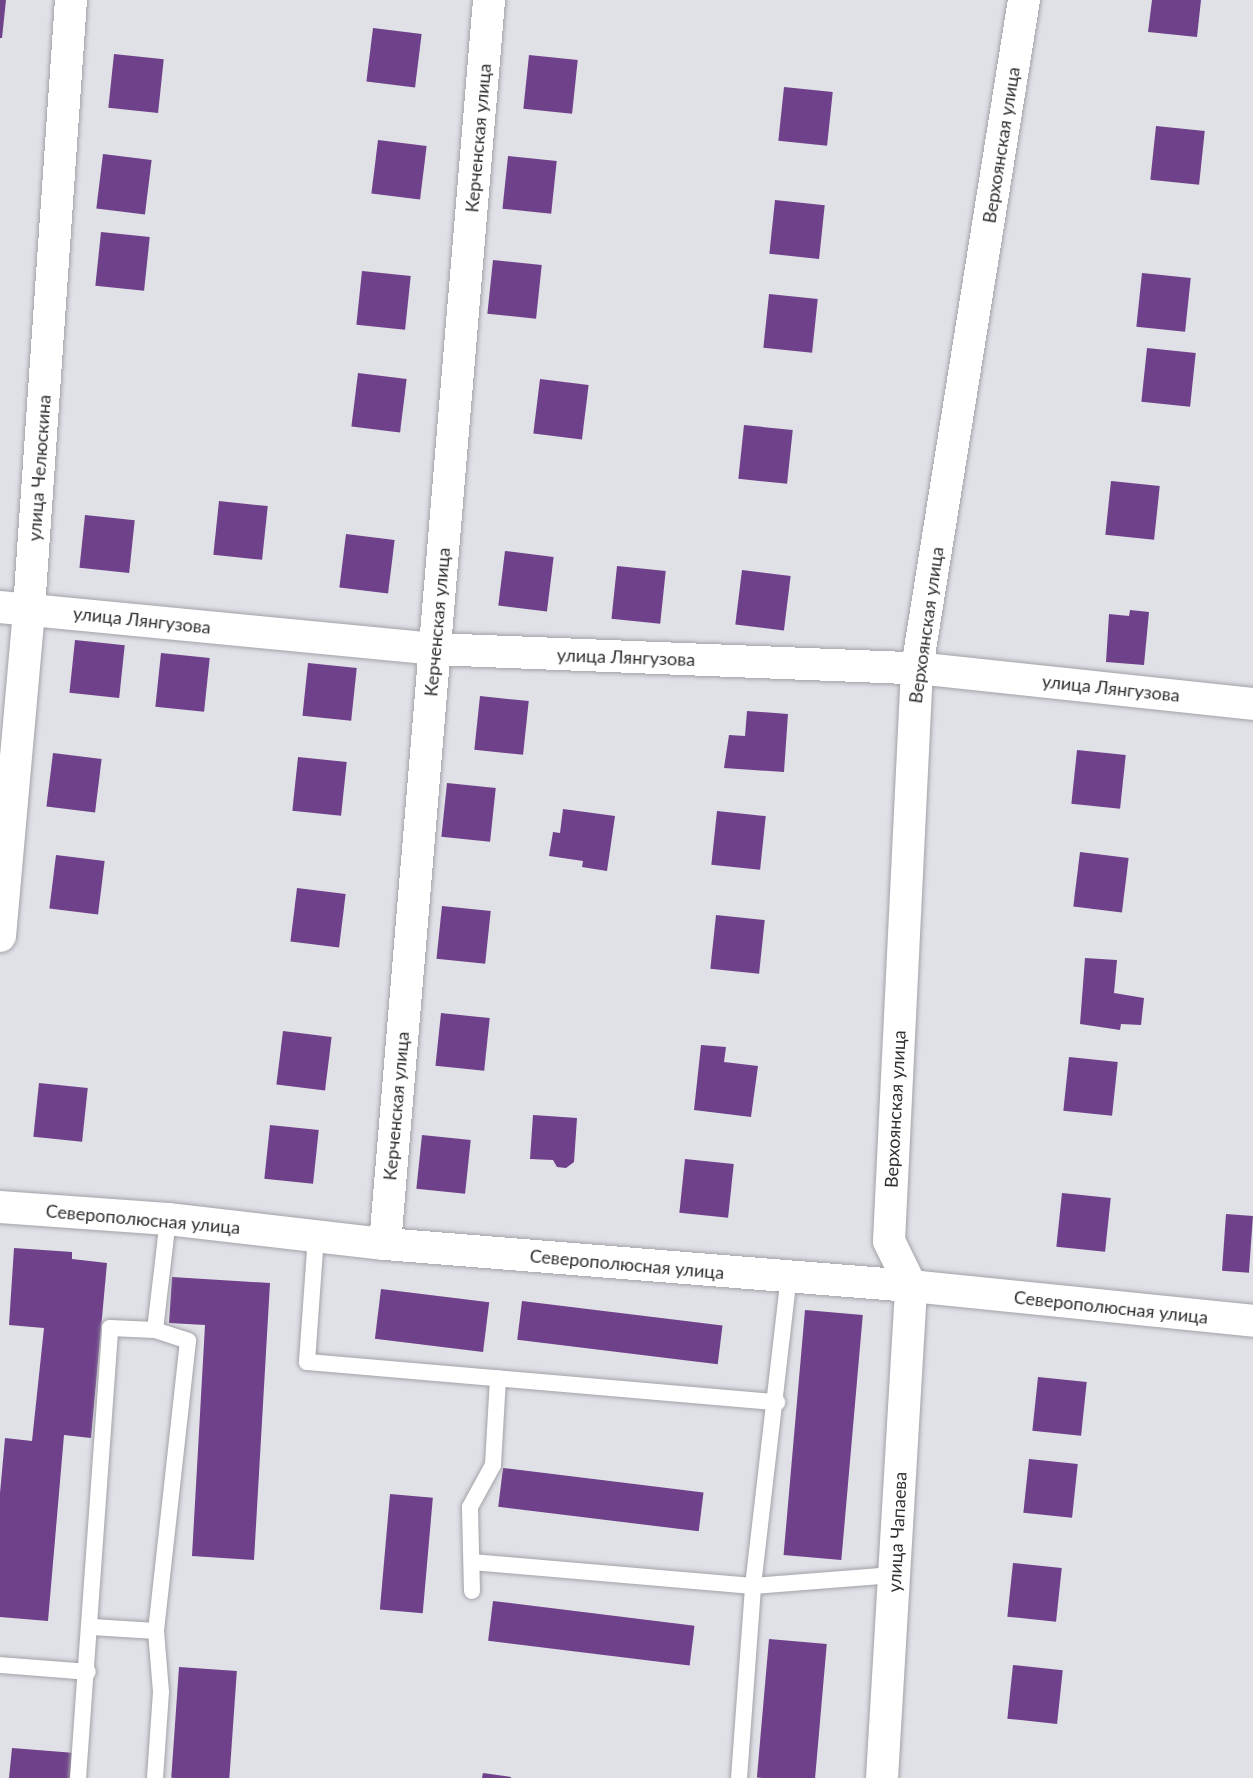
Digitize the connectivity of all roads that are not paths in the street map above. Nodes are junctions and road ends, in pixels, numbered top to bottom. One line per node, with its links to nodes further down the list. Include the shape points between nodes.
1 (71, 0): 4 (street, улица Челюскина)
2 (489, 0): 5 (street, Керченская улица)
3 (1024, 0): 6 (street, Верхоянская улица)
4 (15, 608): 5 (street, улица Лянгузова); 8 (street, улица Челюскина)
5 (434, 649): 6 (street, улица Лянгузова); 12 (street, Керченская улица)
6 (917, 668): 7 (street, улица Лянгузова); 14 (street, Верхоянская улица, via 889,1241)
7 (1253, 704)
8 (0, 936)
9 (0, 1207): 10 (street, Северополюсная улица)
10 (168, 1219): 11 (street, Северополюсная улица); 16 (lane)
11 (316, 1236): 12 (street, Северополюсная улица); 17 (lane, via 307,1362)
12 (385, 1244): 13 (street, Северополюсная улица)
13 (789, 1277): 14 (street, Северополюсная улица); 18 (lane)
14 (911, 1286): 15 (street, Северополюсная улица); 20 (street, улица Чапаева)
15 (1253, 1321)
16 (155, 1330): 23 (lane, via 110,1328); 24 (lane, via 188,1341)
17 (498, 1378): 18 (lane); 19 (lane, via 493,1465 470,1507)
18 (777, 1402): 21 (lane)
19 (472, 1562): 21 (lane); 22 (lane)
20 (894, 1575): 21 (lane); 30 (street, улица Чапаева)
21 (753, 1586): 29 (lane)
22 (472, 1591)
23 (92, 1626): 24 (lane); 26 (lane)
24 (156, 1630): 28 (lane, via 161,1692)
25 (0, 1665): 26 (lane)
26 (88, 1672): 27 (lane)
27 (78, 1778)
28 (155, 1778)
29 (739, 1778)
30 (882, 1778)

